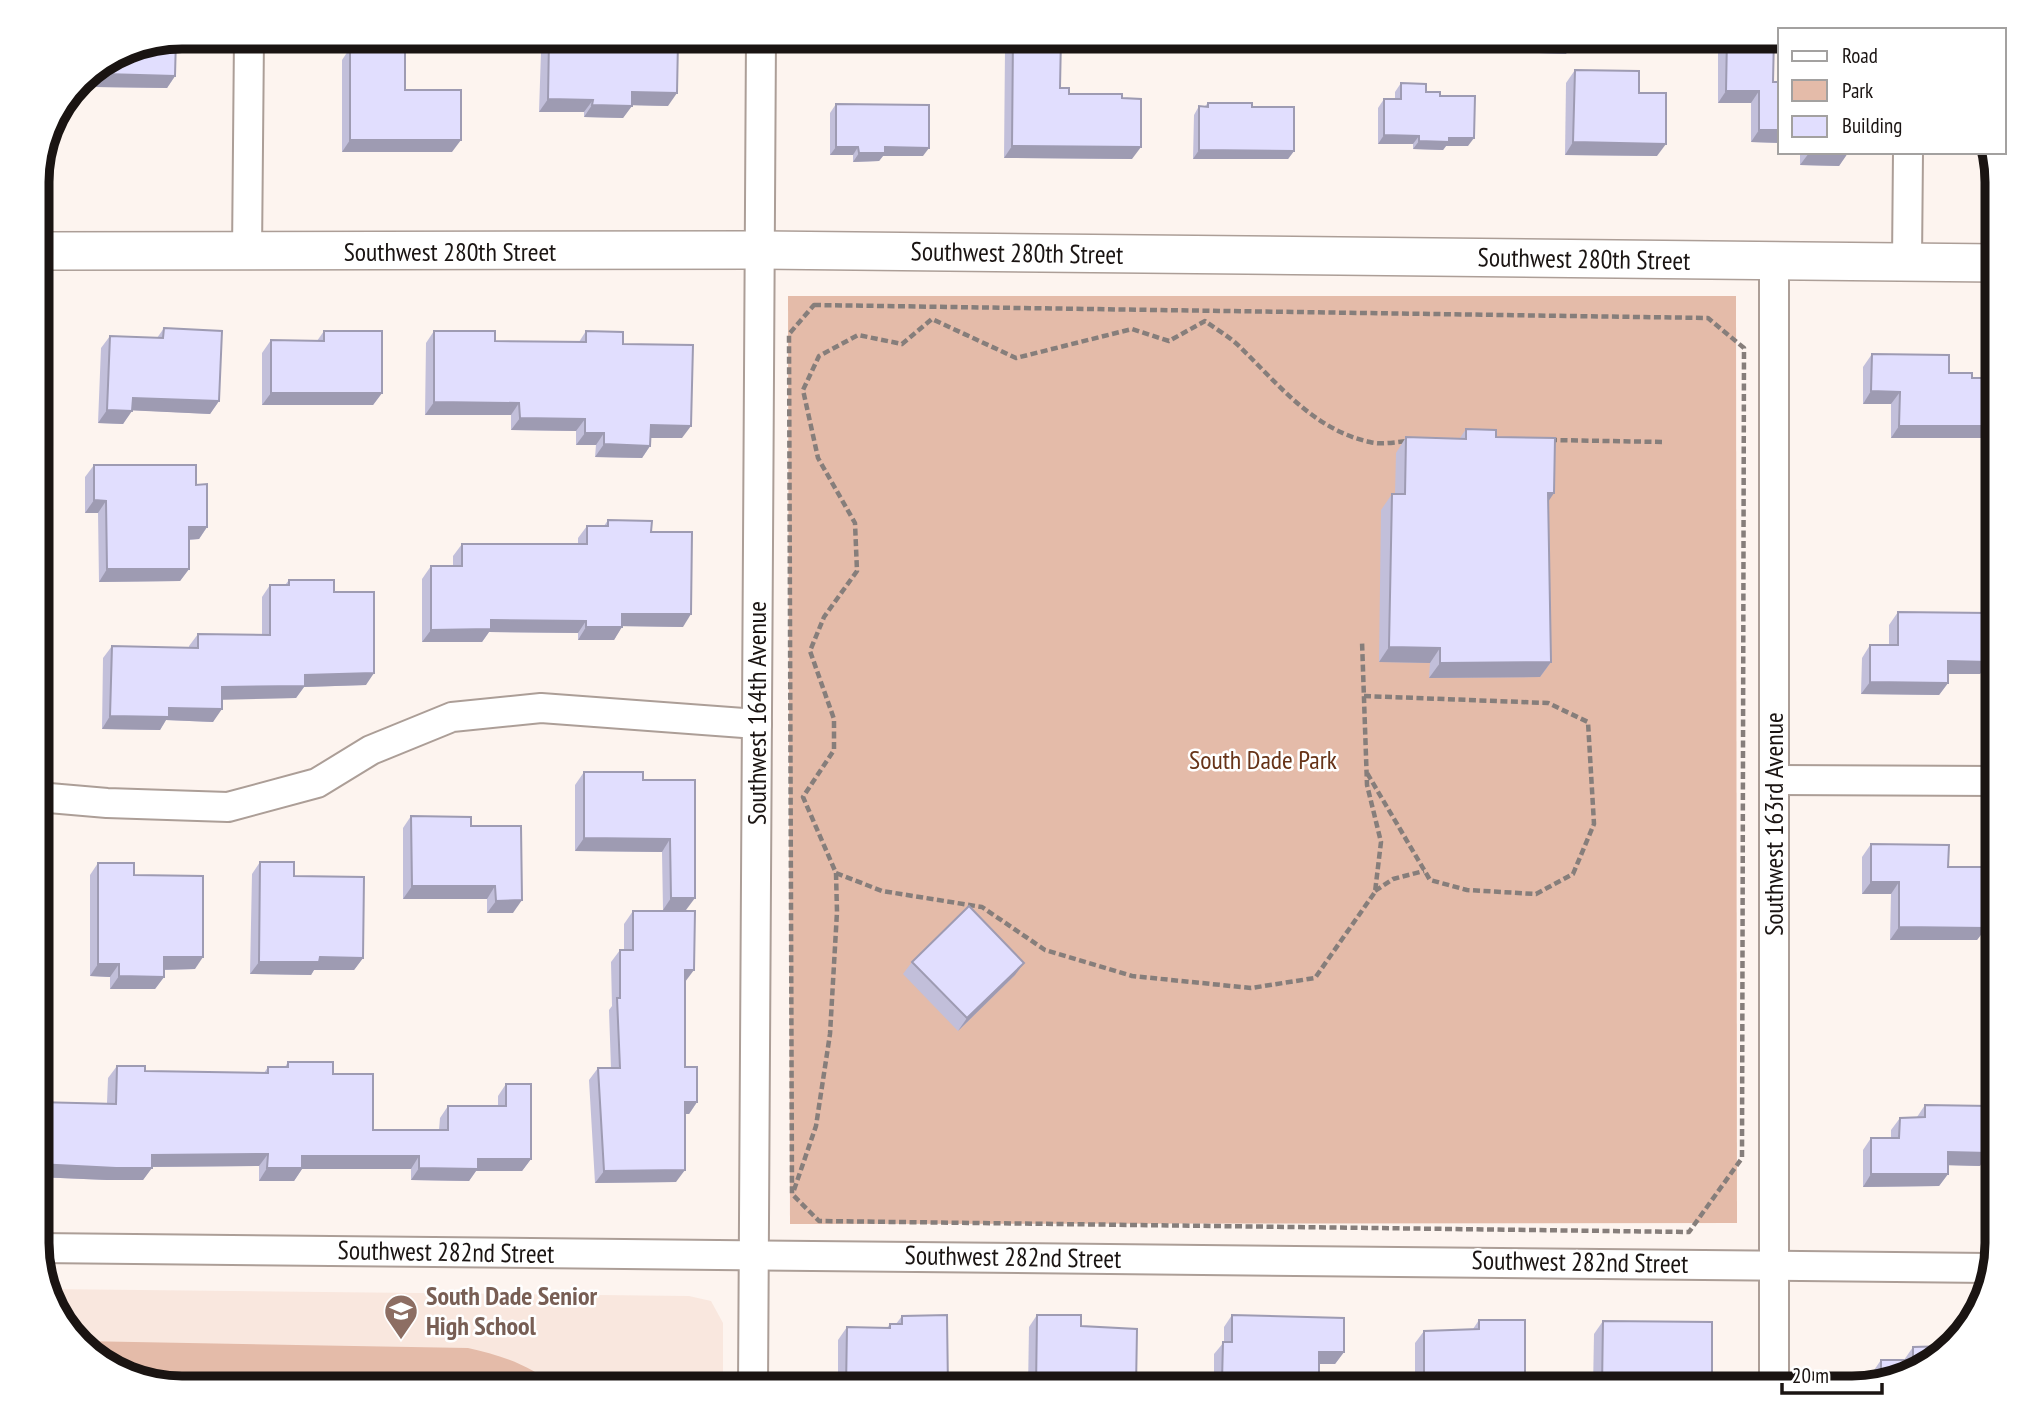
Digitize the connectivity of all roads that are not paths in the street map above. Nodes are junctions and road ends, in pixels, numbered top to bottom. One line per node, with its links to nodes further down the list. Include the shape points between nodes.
1 (248, 49): 6 (street)
2 (761, 49): 4 (street, Southwest 164th Avenue)
3 (1908, 154): 8 (street)
4 (762, 250): 6 (street, Southwest 280th Street); 7 (street, Southwest 280th Street); 10 (street, Southwest 164th Avenue)
5 (49, 251): 6 (street, Southwest 280th Street)
6 (247, 253)
7 (1774, 261): 8 (street, Southwest 280th Street); 11 (street, Southwest 163rd Avenue)
8 (1907, 262): 9 (street, Southwest 280th Street)
9 (1985, 262)
10 (757, 724): 13 (street, via 541,708 452,717 371,750 317,783 228,807); 15 (street, Southwest 164th Avenue)
11 (1774, 780): 12 (street); 16 (street, Southwest 163rd Avenue)
12 (1985, 781)
13 (49, 798)
14 (49, 1248): 15 (street, Southwest 282nd Street)
15 (752, 1254): 16 (street, Southwest 282nd Street); 18 (street, Southwest 164th Avenue)
16 (1775, 1266): 17 (street, Southwest 282nd Street); 19 (street, Southwest 163rd Avenue)
17 (1982, 1268)
18 (753, 1376)
19 (1774, 1376)

